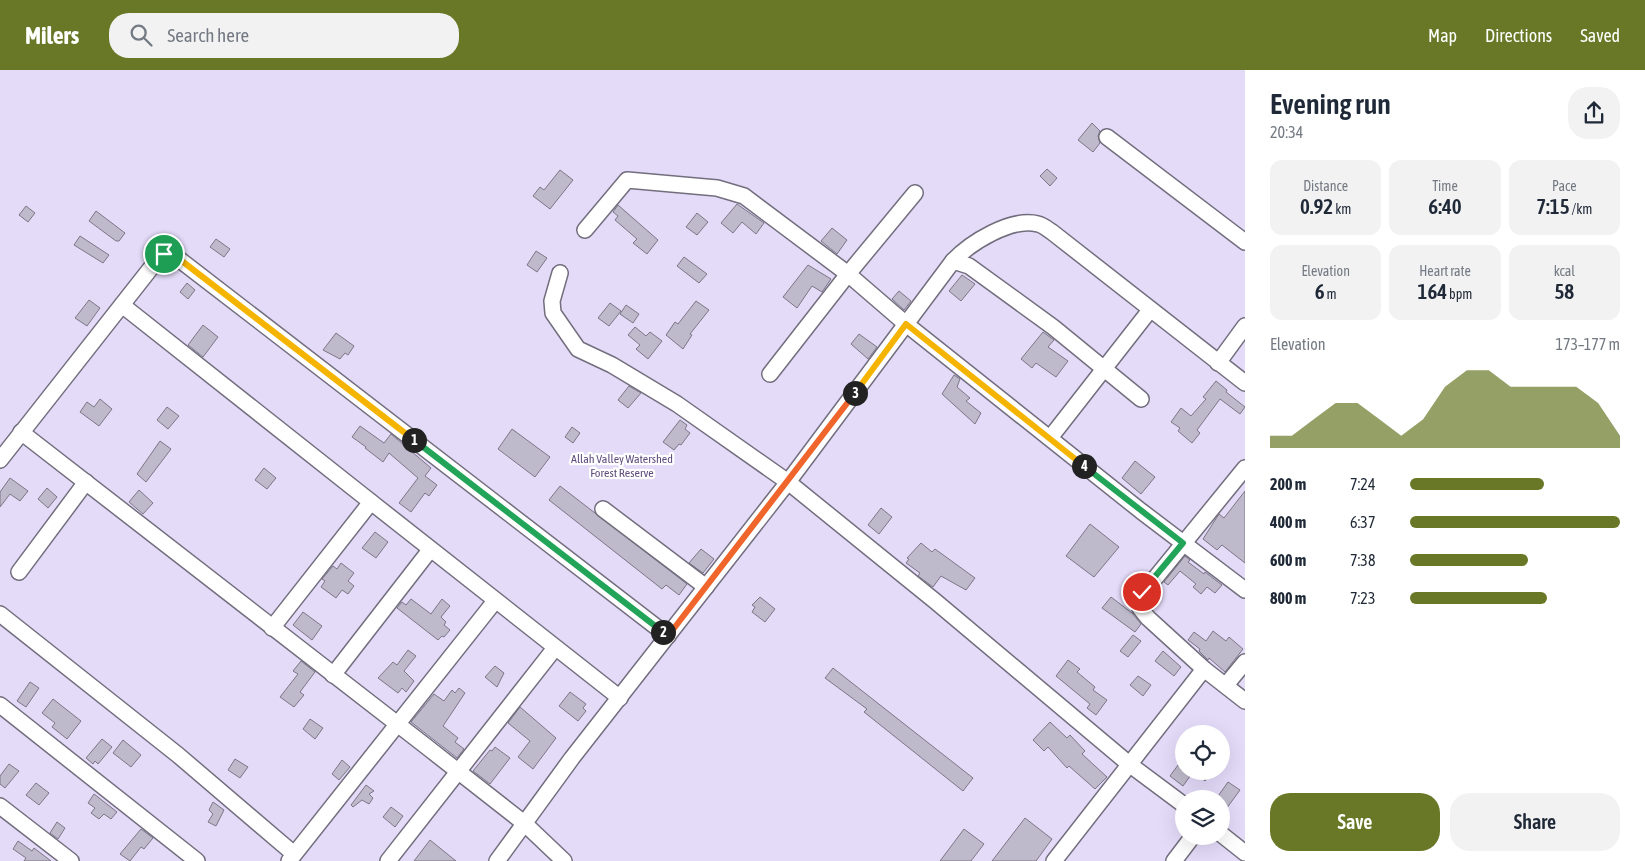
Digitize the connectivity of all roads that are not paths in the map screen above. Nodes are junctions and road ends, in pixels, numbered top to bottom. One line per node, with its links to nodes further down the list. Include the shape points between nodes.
1 (1107, 137): 4 (street)
2 (915, 193): 7 (street)
3 (585, 230): 7 (street, via 627,180 717,188 744,196)
4 (1245, 242)
5 (953, 262): 9 (street, via 982,237 1017,225 1038,224); 10 (street); 13 (street, via 970,266)
6 (560, 273): 22 (street, via 552,302 553,313 578,348 676,404)
7 (848, 274): 10 (street); 14 (street)
8 (122, 305): 17 (street); 23 (street); 33 (street, via 158,259 170,253)
9 (1150, 310): 12 (street); 13 (street)
10 (906, 324): 18 (street); 22 (street)
11 (1245, 326): 12 (street)
12 (1218, 363): 15 (street)
13 (1104, 368): 16 (street); 18 (street)
14 (770, 374)
15 (1245, 383)
16 (1141, 399)
17 (22, 432): 19 (street); 21 (street)
18 (1050, 438): 25 (street)
19 (0, 460)
20 (1245, 468): 25 (street)
21 (86, 482): 27 (street); 32 (street)
22 (788, 482): 29 (street); 43 (street, via 936,601)
23 (371, 502): 26 (street); 32 (street)
24 (603, 508): 29 (street)
25 (1183, 543): 28 (street); 36 (street, via 1142,592 1138,604 1148,618)
26 (430, 550): 30 (street); 37 (street)
27 (19, 572)
28 (1242, 582)
29 (706, 587): 33 (street)
30 (495, 601): 34 (street); 42 (street)
31 (0, 614): 51 (street, via 178,755)
32 (272, 628): 37 (street)
33 (668, 636): 39 (street)
34 (555, 648): 39 (street); 44 (street)
35 (1245, 662): 38 (street)
36 (1204, 669): 38 (street); 43 (street)
37 (333, 675): 42 (street)
38 (1226, 685): 40 (street)
39 (620, 698): 47 (street)
40 (1245, 701)
41 (0, 705): 53 (street)
42 (397, 724): 44 (street); 51 (street)
43 (1129, 764): 45 (street); 57 (street)
44 (457, 771): 47 (street); 54 (street)
45 (1175, 798)
46 (0, 806): 52 (street)
47 (524, 824): 55 (street); 56 (street)
48 (1230, 841): 50 (street)
49 (1186, 845): 58 (street)
50 (1245, 853)
51 (292, 858)
52 (71, 861)
53 (197, 861)
54 (388, 861)
55 (497, 861)
56 (564, 861)
57 (1054, 861)
58 (1174, 861)

